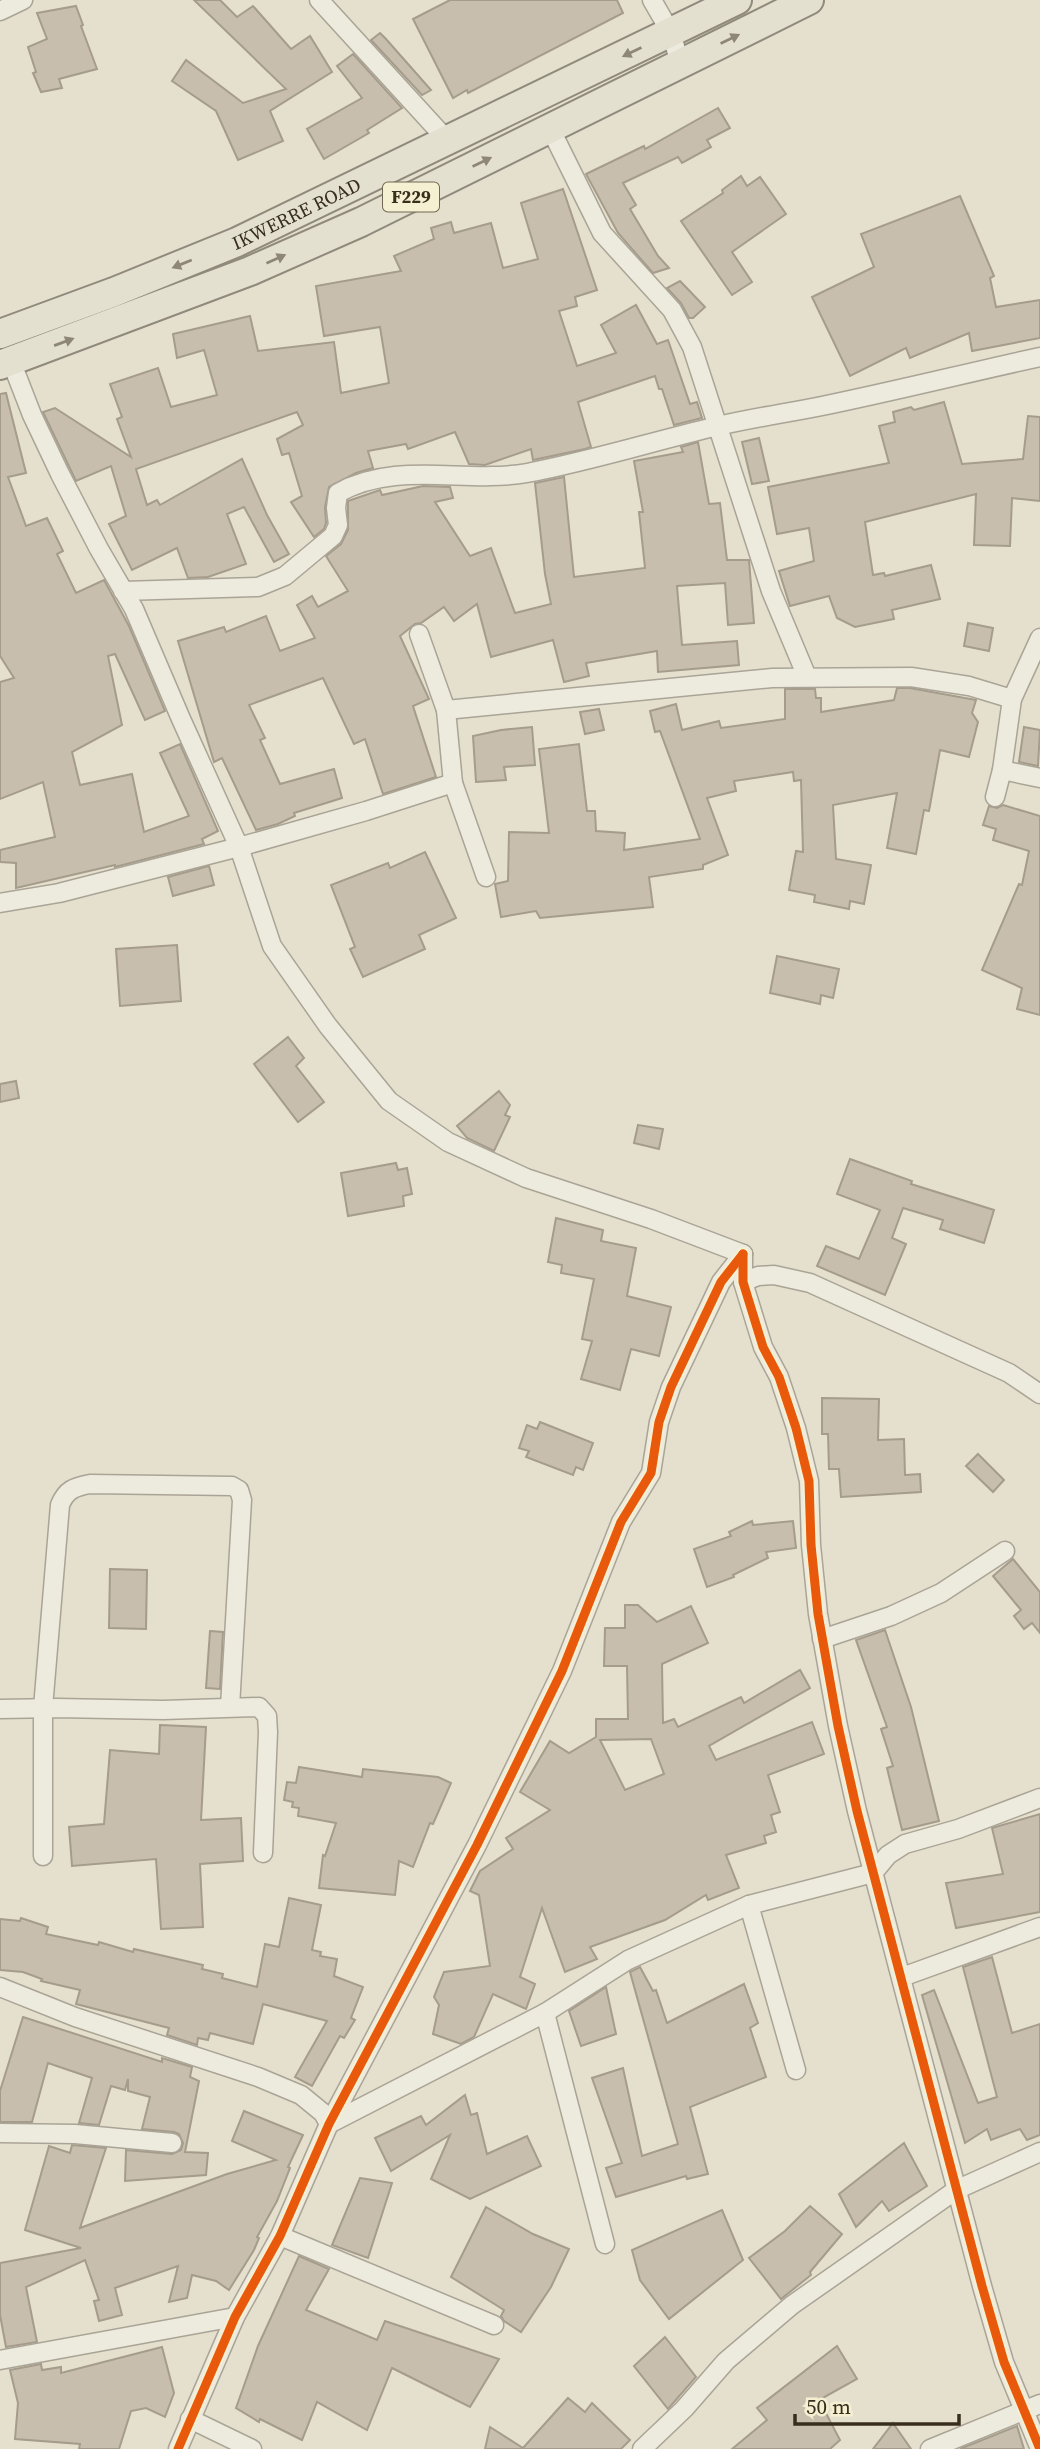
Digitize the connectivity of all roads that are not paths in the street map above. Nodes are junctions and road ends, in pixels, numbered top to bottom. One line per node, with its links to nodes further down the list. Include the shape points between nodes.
1 (23, 0): 6 (street)
2 (319, 0): 10 (street)
3 (652, 0): 7 (street)
4 (737, 0): 7 (main road, IKWERRE ROAD / F229)
5 (809, 0): 8 (main road, F229, one-way to 5)
6 (0, 11)
7 (671, 33): 8 (street); 10 (main road, IKWERRE ROAD / F229, one-way to 10)
8 (680, 63): 9 (main road, F229)
9 (550, 128): 13 (main road, F229, one-way to 9, via 250,271 361,222); 14 (street, via 602,233 672,310 692,347)
10 (447, 140): 11 (main road, IKWERRE ROAD / F229, one-way to 11, via 237,242)
11 (0, 334)
12 (1040, 357): 14 (street)
13 (6, 363): 15 (street)
14 (719, 426): 15 (street, via 527,473 396,476 352,485 338,493 338,526 333,536 285,576 258,587); 18 (street, via 771,591)
15 (123, 591): 25 (street)
16 (419, 634): 20 (street)
17 (1040, 638): 19 (street)
18 (807, 677): 19 (street, via 911,677 969,686); 20 (street)
19 (1012, 699): 21 (street)
20 (446, 710): 23 (street)
21 (1002, 771): 22 (street); 24 (street)
22 (1040, 778)
23 (453, 783): 25 (street); 26 (street)
24 (995, 797)
25 (239, 847): 27 (street, via 59,893); 28 (street, via 272,946 328,1027 388,1101 448,1142 526,1178)
26 (486, 877)
27 (0, 902)
28 (743, 1254): 29 (street); 46 (street, via 721,1282 671,1387 659,1422 651,1472 621,1522 562,1671)
29 (743, 1282): 30 (street, via 774,1275 810,1283 1009,1374); 32 (street, via 763,1348 779,1377 796,1428 809,1481)
30 (1040, 1394)
31 (1005, 1551): 32 (street, via 941,1593)
32 (822, 1639): 39 (street)
33 (230, 1707): 34 (street); 34 (street, via 239,1490 232,1486 90,1484 65,1493 60,1505); 37 (street, via 259,1707 267,1716)
34 (44, 1708): 35 (street); 38 (street)
35 (0, 1709)
36 (1040, 1798): 39 (street, via 905,1844)
37 (263, 1853)
38 (43, 1856)
39 (873, 1873): 40 (street); 42 (street)
40 (748, 1905): 44 (street, via 628,1960); 45 (street)
41 (1040, 1927): 42 (street)
42 (902, 1977): 50 (street)
43 (0, 1987): 46 (street, via 75,2017 258,2077 300,2095)
44 (545, 2014): 46 (street); 52 (street)
45 (796, 2070)
46 (330, 2124): 51 (street)
47 (0, 2133): 48 (street)
48 (172, 2143)
49 (1040, 2152): 50 (street)
50 (956, 2190): 57 (street, via 1004,2362); 61 (street, via 792,2305 726,2361)
51 (279, 2236): 53 (street); 54 (street)
52 (605, 2244)
53 (236, 2317): 55 (street); 58 (street)
54 (494, 2325)
55 (0, 2360)
56 (1040, 2404): 57 (street)
57 (1023, 2410): 62 (street); 63 (street)
58 (190, 2419): 59 (street); 60 (street)
59 (177, 2449)
60 (252, 2449)
61 (642, 2449)
62 (930, 2449)
63 (1040, 2449)

